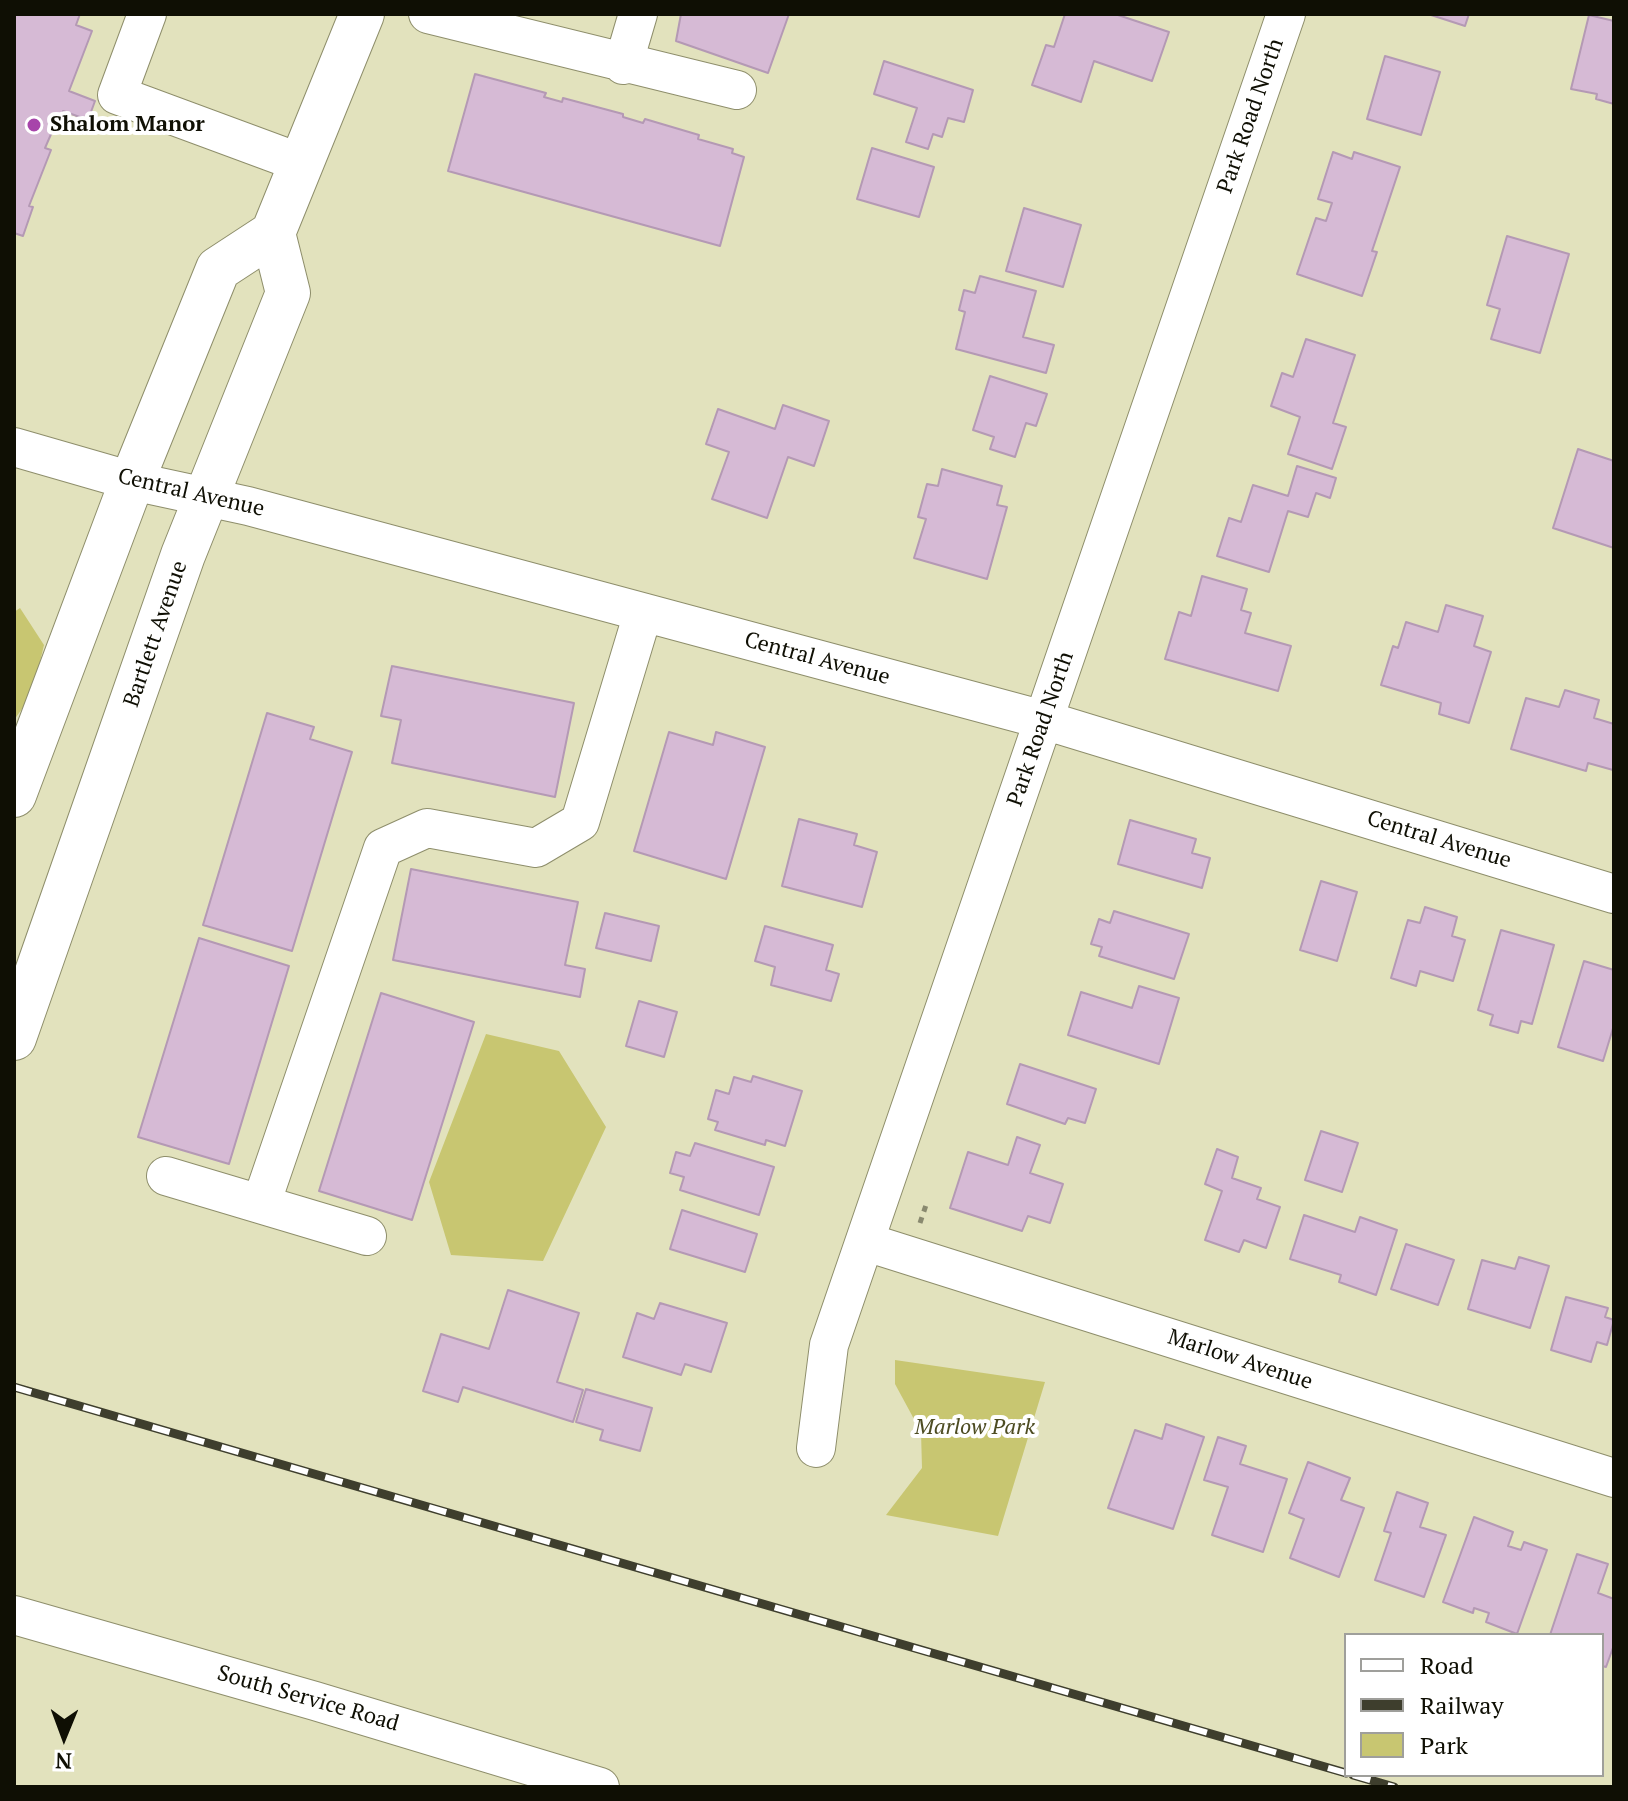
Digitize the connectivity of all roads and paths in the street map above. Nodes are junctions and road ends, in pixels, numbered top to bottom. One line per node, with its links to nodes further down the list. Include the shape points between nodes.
1 (147, 14): 8 (street, via 117,95)
2 (362, 14): 8 (main road)
3 (428, 14): 6 (street)
4 (638, 14): 6 (street)
5 (1286, 14): 14 (street, Park Road North)
6 (623, 65): 7 (street)
7 (737, 90)
8 (301, 163): 9 (main road)
9 (273, 233): 11 (main road, via 218,269); 12 (main road, Bartlett Avenue, via 288,293)
10 (14, 447): 11 (street, Central Avenue)
11 (132, 481): 12 (street, Central Avenue); 15 (main road)
12 (207, 497): 13 (street, Central Avenue); 17 (main road, Bartlett Avenue)
13 (643, 613): 14 (street, Central Avenue); 19 (street, via 580,822 536,848 427,828 383,848)
14 (1044, 720): 16 (street, Central Avenue); 21 (street, Park Road North)
15 (14, 795)
16 (1614, 894)
17 (14, 1038)
18 (166, 1176): 19 (street)
19 (261, 1204): 20 (street)
20 (367, 1236)
21 (866, 1242): 22 (street, Park Road North, via 829,1345); 23 (street, Marlow Avenue)
22 (816, 1448)
23 (1614, 1478)
24 (14, 1615): 25 (street, South Service Road)
25 (600, 1787)

